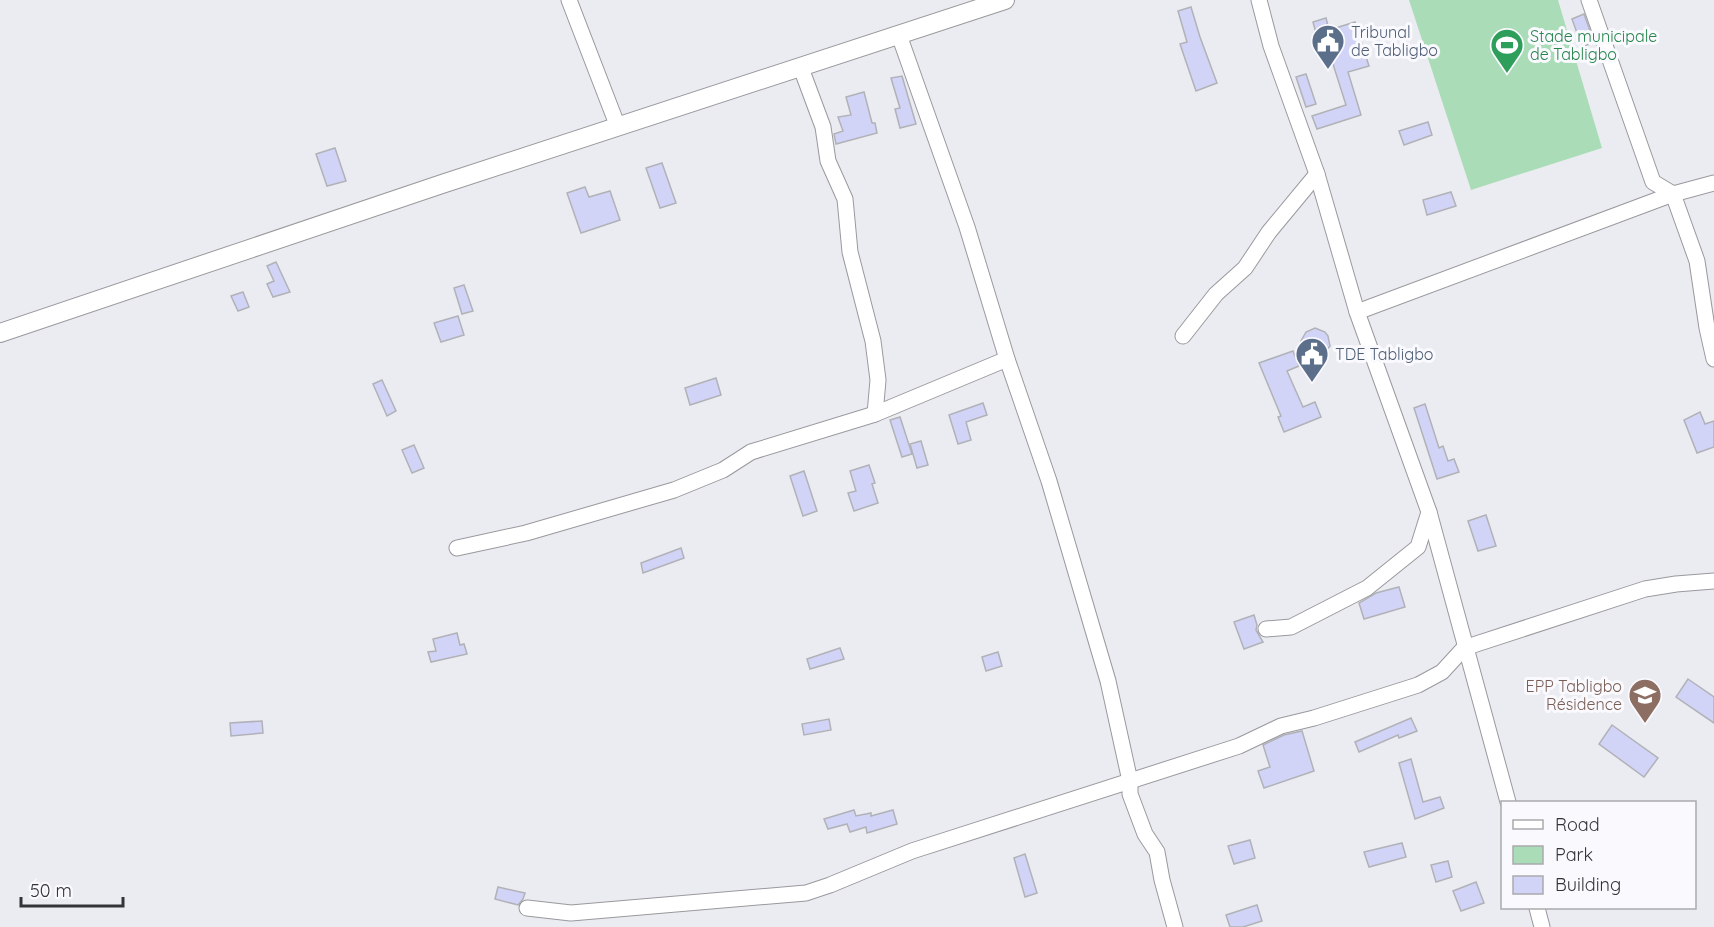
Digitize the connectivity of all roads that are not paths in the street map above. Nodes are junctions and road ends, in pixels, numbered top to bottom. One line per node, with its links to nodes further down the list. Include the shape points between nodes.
1 (569, 0): 7 (street)
2 (1005, 0): 5 (street)
3 (1259, 0): 8 (street, via 1270,46)
4 (1589, 0): 10 (street, via 1653,182)
5 (899, 35): 6 (street); 14 (street, via 967,227)
6 (801, 68): 7 (street); 16 (street, via 823,127 828,161 846,199 850,252 873,341 878,380)
7 (618, 127): 12 (street)
8 (1317, 174): 11 (street); 13 (street, via 1245,268 1216,294)
9 (1714, 183): 10 (street)
10 (1673, 194): 11 (street); 15 (street, via 1696,261)
11 (1357, 312): 17 (street)
12 (0, 333)
13 (1183, 336)
14 (1007, 359): 16 (street); 22 (street, via 1049,481 1108,681)
15 (1714, 359)
16 (875, 414): 18 (street, via 751,452 723,470 674,490 526,533)
17 (1429, 512): 20 (street, via 1418,547 1367,588 1291,627); 21 (street)
18 (457, 548)
19 (1714, 581): 21 (street, via 1645,589)
20 (1266, 629)
21 (1464, 648): 22 (street, via 1442,672 1418,685 1281,726 1239,746); 23 (street)
22 (1130, 781): 24 (street, via 912,851 806,893 572,913); 26 (street, via 1130,794 1144,834 1157,852)
23 (1508, 801)
24 (527, 908)
25 (1537, 909): 27 (street)
26 (1175, 927)
27 (1542, 927)

